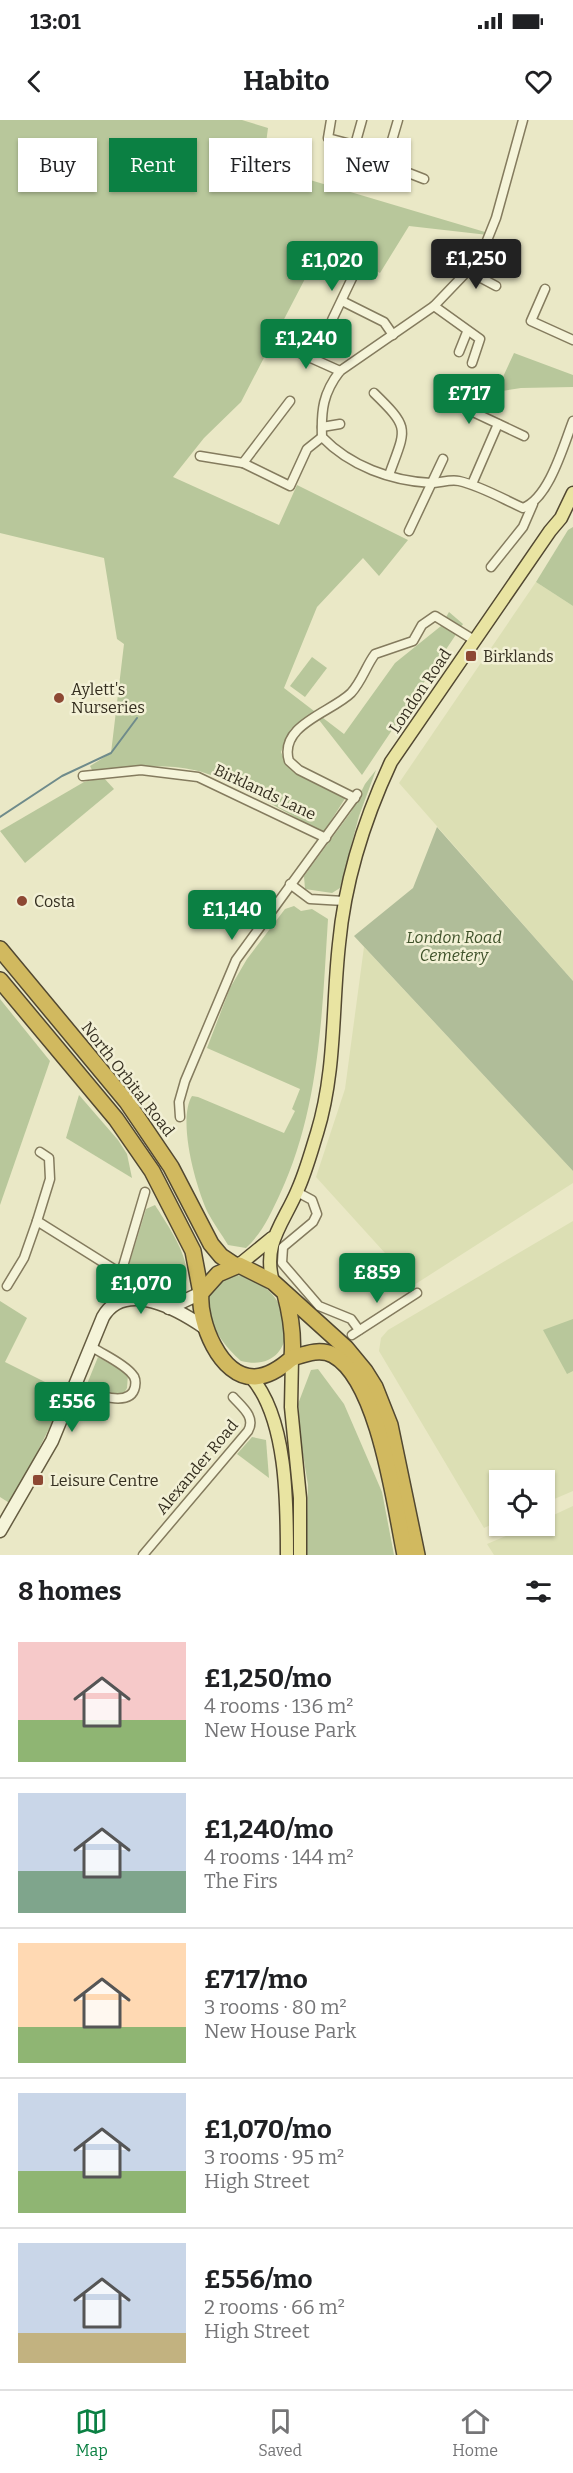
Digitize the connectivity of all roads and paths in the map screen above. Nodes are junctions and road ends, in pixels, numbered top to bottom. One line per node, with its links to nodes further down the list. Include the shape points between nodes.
1 (331, 120): 5 (street)
2 (362, 120): 6 (street)
3 (398, 120): 7 (street)
4 (523, 120): 10 (street, via 491,231 480,258)
5 (328, 138)
6 (357, 138)
7 (393, 138)
8 (411, 174): 9 (street)
9 (424, 180)
10 (468, 271): 12 (street); 15 (street)
11 (354, 274): 14 (street)
12 (496, 286)
13 (545, 289): 19 (street, via 531,321)
14 (342, 301): 16 (street); 18 (street, via 384,322)
15 (434, 306): 17 (street); 18 (street)
16 (332, 320)
17 (468, 332): 21 (street); 22 (street, via 480,339)
18 (393, 335): 23 (street)
19 (573, 340)
20 (282, 345): 23 (street)
21 (459, 352)
22 (472, 363)
23 (340, 371): 30 (street, via 322,406)
24 (374, 393): 36 (street, via 400,418 404,434)
25 (290, 401): 35 (street)
26 (456, 404): 29 (street)
27 (573, 421): 40 (street, via 542,494)
28 (340, 424): 30 (street)
29 (498, 424): 31 (street); 38 (street)
30 (322, 427): 32 (street)
31 (524, 436)
32 (322, 437): 35 (street, via 307,448 290,486); 36 (street, via 337,452)
33 (200, 456): 35 (street)
34 (443, 459): 37 (street)
35 (243, 463)
36 (388, 475): 37 (street)
37 (432, 483): 38 (street, via 455,480); 42 (street)
38 (472, 484): 40 (street, via 523,508)
39 (573, 493): 41 (main road, London Road)
40 (533, 504): 43 (street, via 523,527)
41 (567, 516): 44 (main road, London Road, via 549,531)
42 (409, 531)
43 (491, 567)
44 (474, 640): 46 (street, via 435,616 428,618 413,641 375,654 350,694 296,731 287,750 289,760 299,770 356,796); 48 (main road, London Road, via 392,762 372,804)
45 (83, 776): 46 (street, Birklands Lane, via 141,770 198,777)
46 (326, 838): 47 (street)
47 (290, 884): 48 (street, via 310,899); 51 (street, via 224,982 185,1082 179,1102)
48 (344, 902): 54 (main road, London Road, via 330,1074 319,1126)
49 (0, 949): 57 (highway, North Orbital Road, via 127,1102 171,1167 211,1244)
50 (0, 980): 61 (highway, North Orbital Road, via 97,1095 152,1171 194,1251)
51 (180, 1117)
52 (40, 1152): 55 (street, via 51,1164)
53 (145, 1192): 58 (street)
54 (297, 1192): 56 (main road, London Road); 62 (street, via 312,1200 317,1215 283,1247 282,1263 319,1306 351,1319 355,1332)
55 (37, 1221): 58 (street); 60 (street, via 24,1258)
56 (272, 1238): 57 (main road, London Road); 59 (main road, London Road, via 268,1266)
57 (238, 1266): 59 (highway); 61 (highway, via 218,1274)
58 (120, 1273): 64 (street, via 118,1286)
59 (273, 1282): 63 (highway)
60 (7, 1286)
61 (201, 1293): 65 (street); 66 (highway)
62 (417, 1293)
63 (285, 1294): 68 (highway, via 293,1326); 77 (highway, via 346,1348 375,1387 390,1425)
64 (123, 1300): 65 (street, via 139,1299); 67 (street, via 108,1309)
65 (169, 1308): 66 (street)
66 (205, 1328): 69 (highway, via 228,1364)
67 (92, 1347): 70 (street); 70 (street, via 131,1372 135,1381 133,1391 117,1399)
68 (292, 1358): 69 (highway, via 275,1371); 75 (main road); 76 (highway, via 321,1352 334,1356 359,1385 379,1431)
69 (251, 1377): 74 (main road, via 272,1413 287,1511)
70 (76, 1387): 72 (street, via 35,1474)
71 (233, 1397): 73 (street, Alexander Road, via 249,1416 248,1431)
72 (0, 1531)
73 (143, 1555)
74 (287, 1555)
75 (300, 1555)
76 (405, 1555)
77 (417, 1555)

